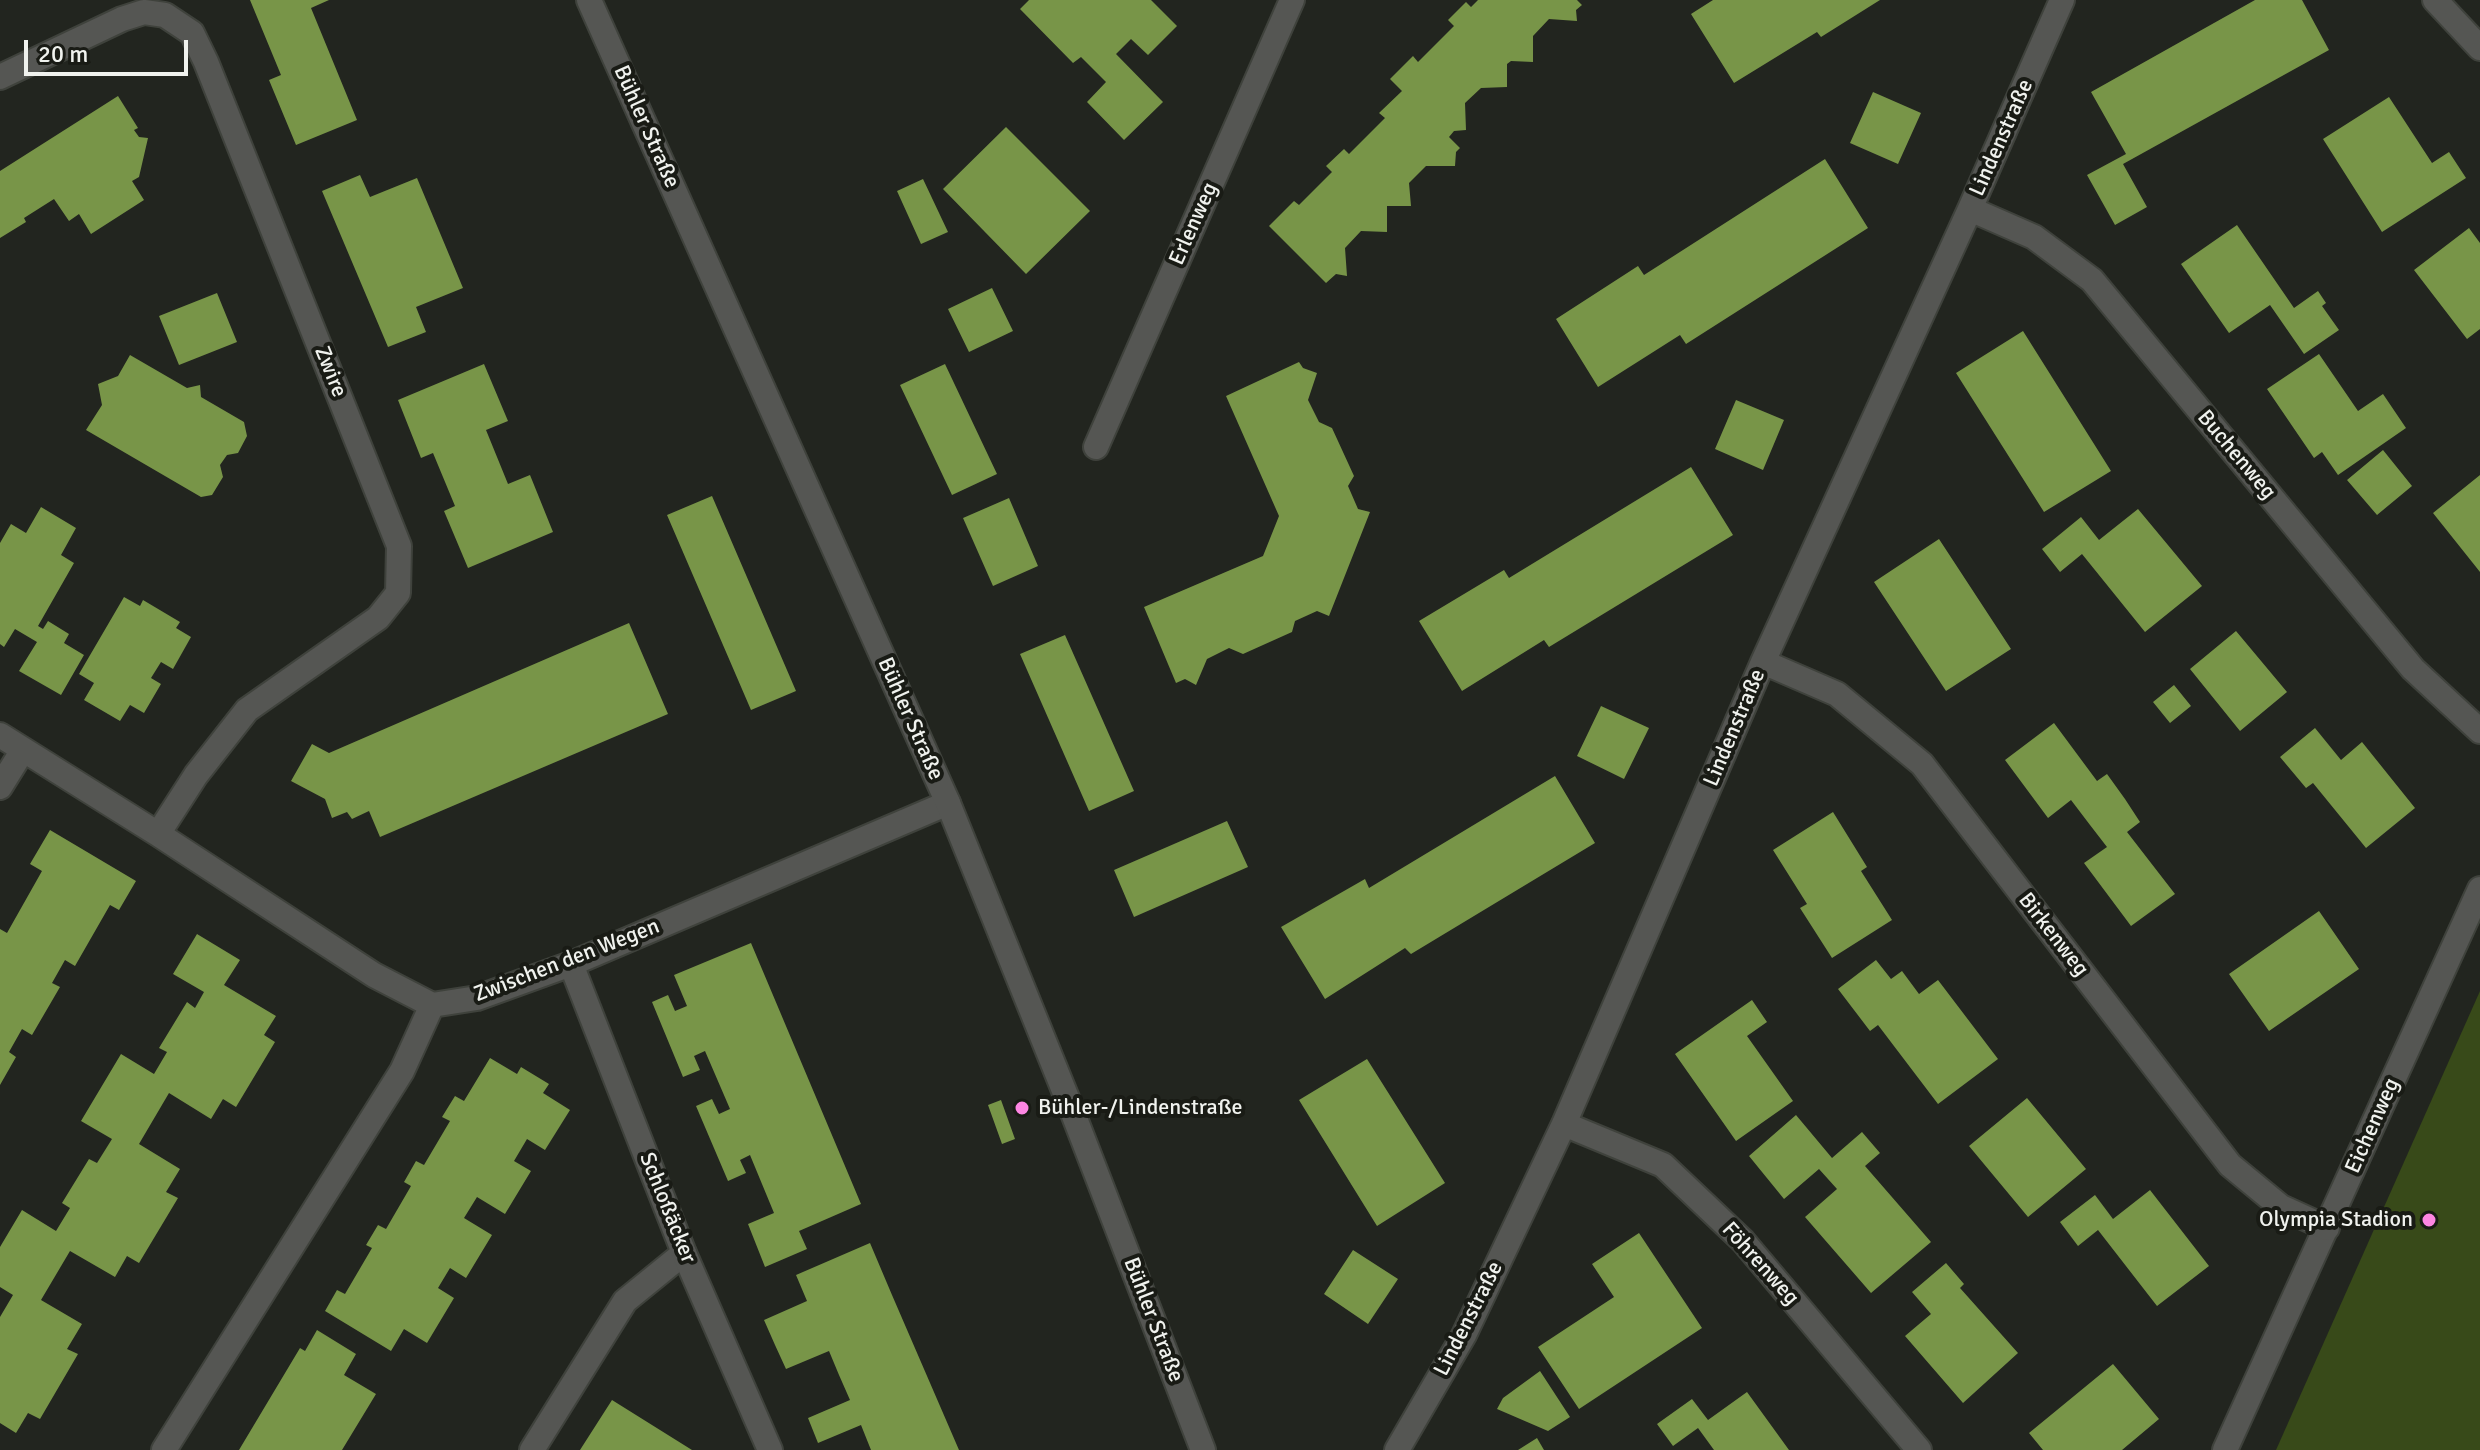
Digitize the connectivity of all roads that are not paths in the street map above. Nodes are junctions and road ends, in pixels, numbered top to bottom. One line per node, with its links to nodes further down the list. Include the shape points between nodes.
1 (589, 0): 15 (street, Bühler Straße)
2 (1292, 0): 9 (street, Erlenweg)
3 (2062, 0): 8 (street, Lindenstraße)
4 (2435, 0): 6 (street)
5 (168, 8): 7 (street, Zwire, via 122,19); 16 (street, Zwire, via 192,33 206,62 399,546 398,593 378,618 247,710)
6 (2480, 48)
7 (0, 77)
8 (1970, 209): 10 (street, Lindenstraße); 11 (street, Buchenweg, via 2034,237 2092,280 2413,669)
9 (1096, 447)
10 (1763, 662): 20 (street, Lindenstraße); 21 (street, Birkenweg, via 1837,694 1922,764 2230,1165 2281,1207)
11 (2480, 731)
12 (0, 735): 13 (street)
13 (23, 750): 14 (street); 16 (street)
14 (0, 787)
15 (948, 803): 18 (street, Zwischen den Wegen); 26 (street, Bühler Straße)
16 (158, 834): 19 (street, via 374,975)
17 (2480, 889): 21 (street, Eichenweg)
18 (571, 964): 19 (street, Zwischen den Wegen, via 477,998); 22 (street, Schloßäcker)
19 (432, 1005): 23 (street, via 402,1071)
20 (1564, 1124): 27 (street, Lindenstraße, via 1464,1335); 28 (street, Föhrenweg, via 1663,1165 1743,1241)
21 (2327, 1228): 29 (street, Eichenweg)
22 (684, 1253): 24 (street, via 625,1301); 25 (street, Schloßäcker)
23 (164, 1450)
24 (532, 1450)
25 (770, 1450)
26 (1203, 1450)
27 (1397, 1450)
28 (1919, 1450)
29 (2225, 1450)

